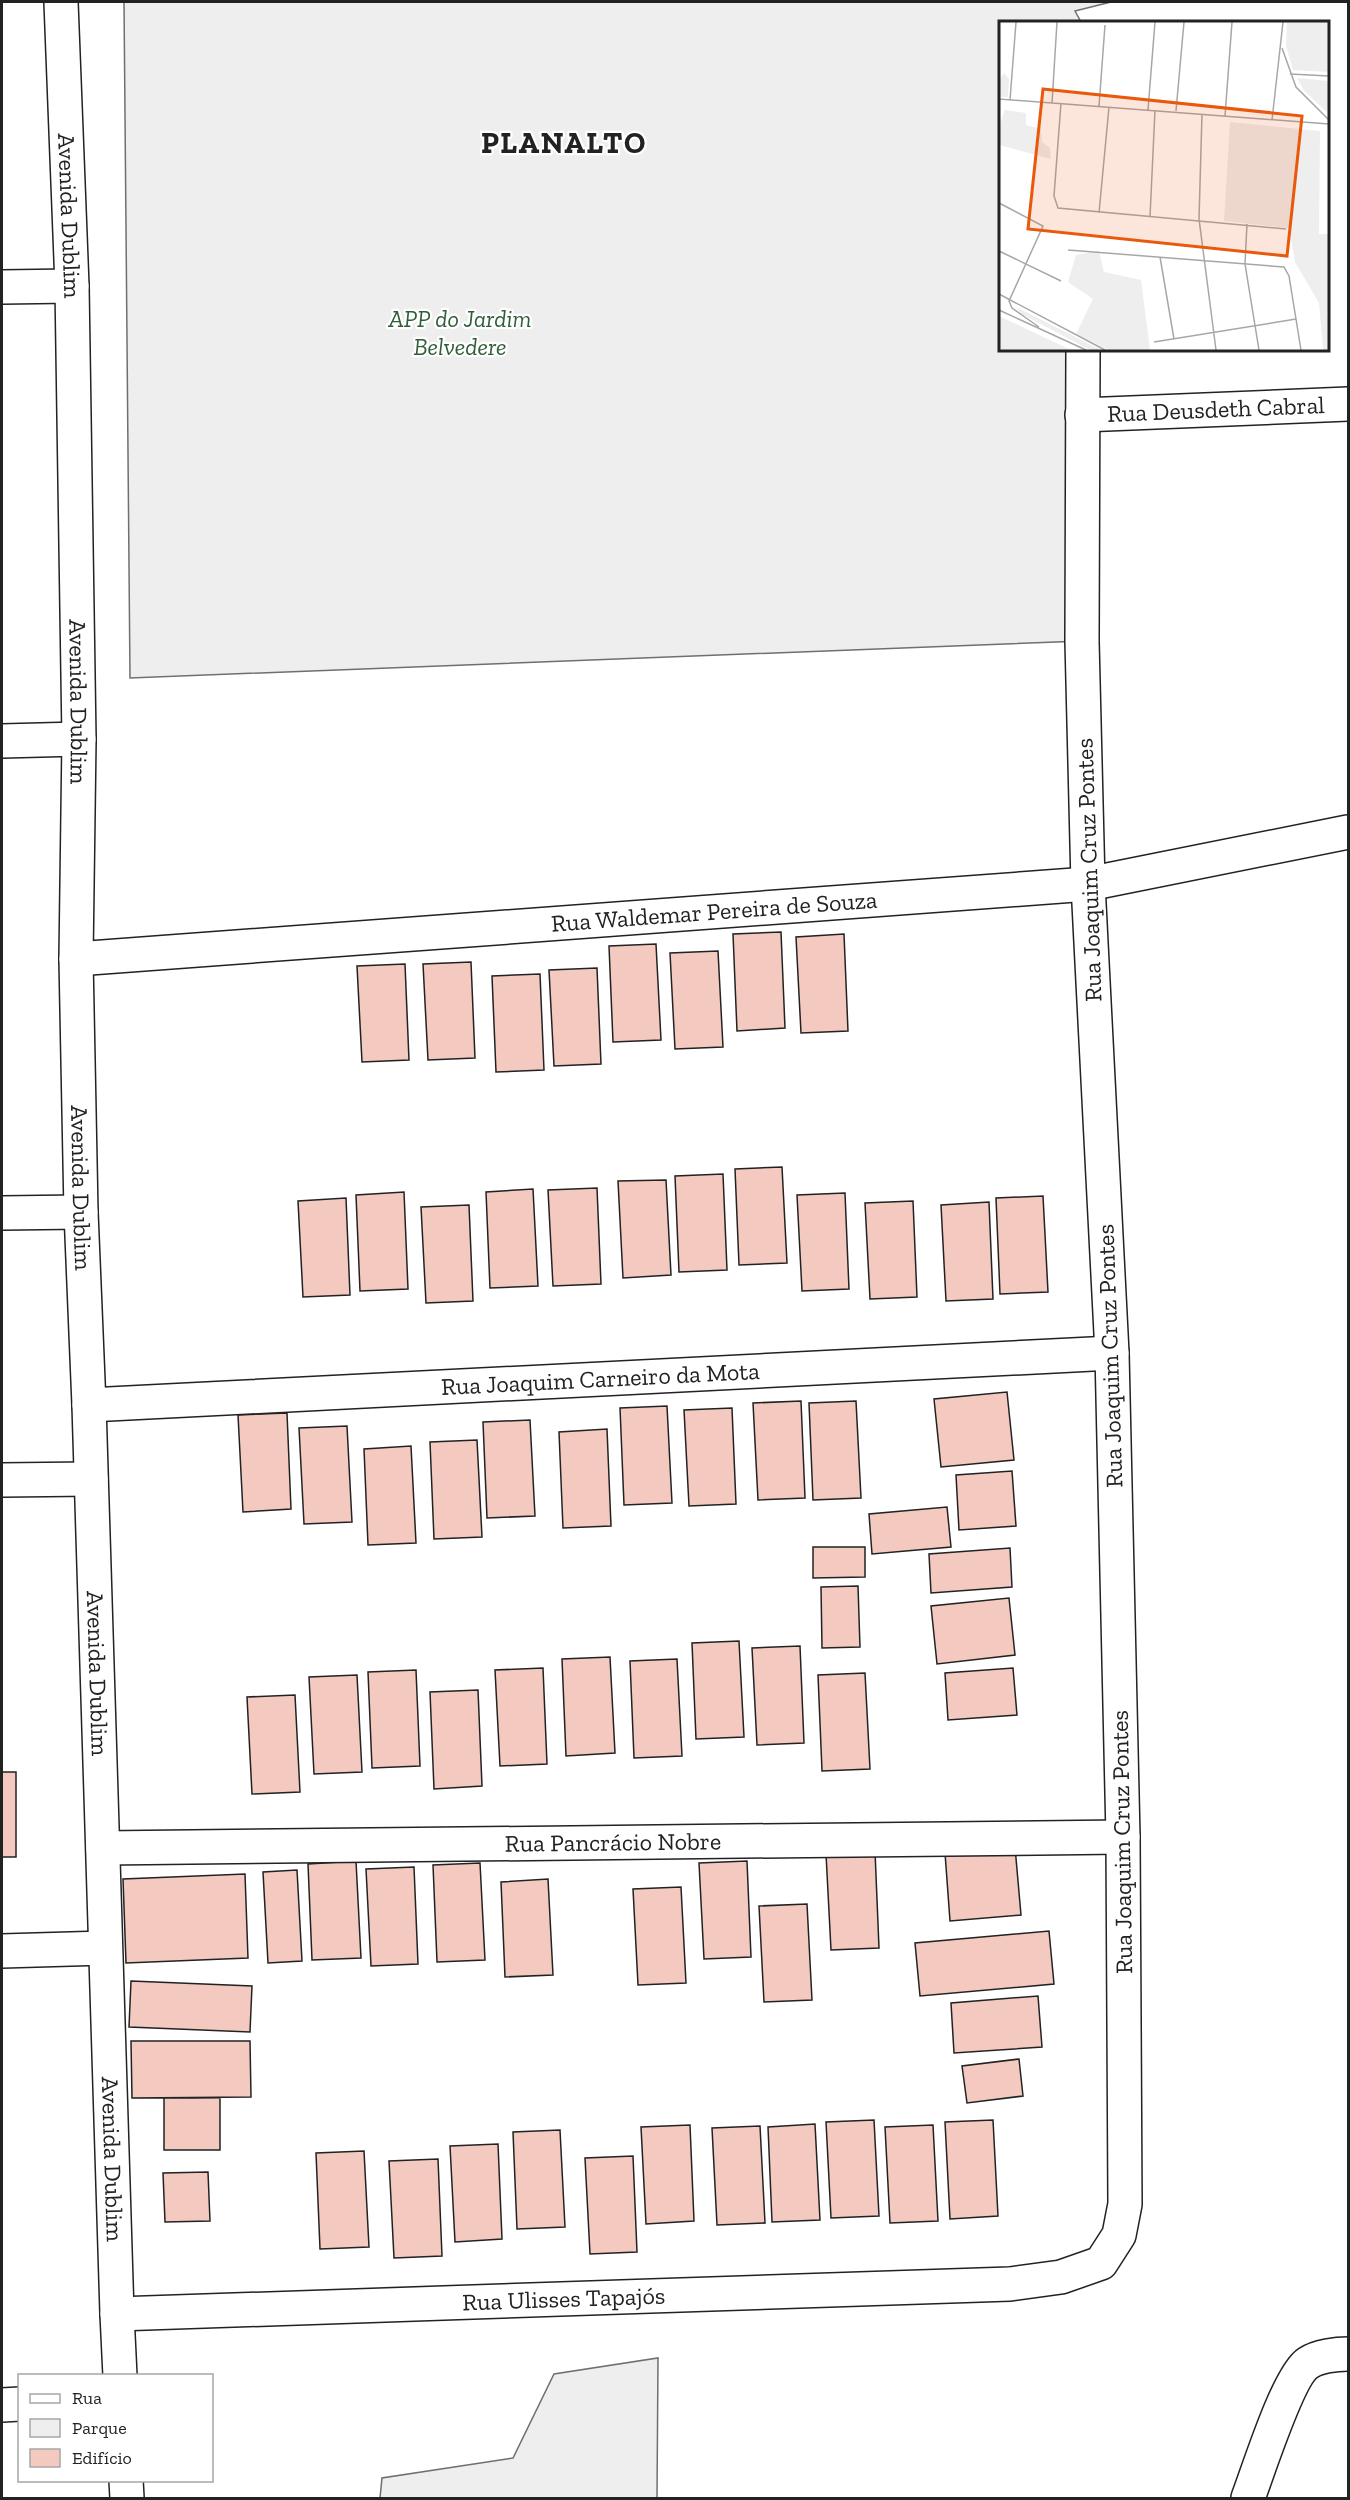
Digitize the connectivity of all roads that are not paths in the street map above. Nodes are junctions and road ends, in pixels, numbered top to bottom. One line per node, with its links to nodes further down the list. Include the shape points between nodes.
1 (61, 2): 2 (street, Avenida Dublim)
2 (72, 286): 3 (street); 7 (street, Avenida Dublim)
3 (2, 287)
4 (1083, 351): 6 (street, Rua Joaquim Cruz Pontes)
5 (1348, 404): 6 (street, Rua Deusdeth Cabral)
6 (1082, 416): 10 (street, Rua Joaquim Cruz Pontes)
7 (79, 739): 8 (street); 11 (street, Avenida Dublim)
8 (2, 741)
9 (1348, 832): 10 (street, Rua Waldemar Pereira de Souza)
10 (1088, 884): 11 (street, Rua Waldemar Pereira de Souza); 14 (street, Rua Joaquim Cruz Pontes)
11 (76, 958): 12 (street, Avenida Dublim)
12 (81, 1212): 13 (street); 15 (street, Avenida Dublim)
13 (2, 1213)
14 (1112, 1353): 15 (street, Rua Joaquim Carneiro da Mota); 18 (street, Rua Joaquim Cruz Pontes)
15 (89, 1405): 16 (street, Avenida Dublim)
16 (91, 1479): 17 (street); 19 (street, Avenida Dublim)
17 (2, 1480)
18 (1123, 1837): 19 (street, Rua Pancrácio Nobre); 22 (street, Rua Joaquim Cruz Pontes, via 1125,2204 1119,2235 1101,2263 1061,2277)
19 (103, 1848): 20 (street, Avenida Dublim)
20 (105, 1948): 21 (street); 23 (street, Avenida Dublim)
21 (2, 1952)
22 (1010, 2284): 23 (street, Rua Ulisses Tapajós)
23 (117, 2314): 25 (street, Avenida Dublim)
24 (1348, 2354): 30 (street, via 1307,2363 1283,2404)
25 (120, 2374)
26 (18, 2404): 27 (street)
27 (2, 2405)
28 (126, 2482): 29 (street)
29 (127, 2499)
30 (1248, 2499)

